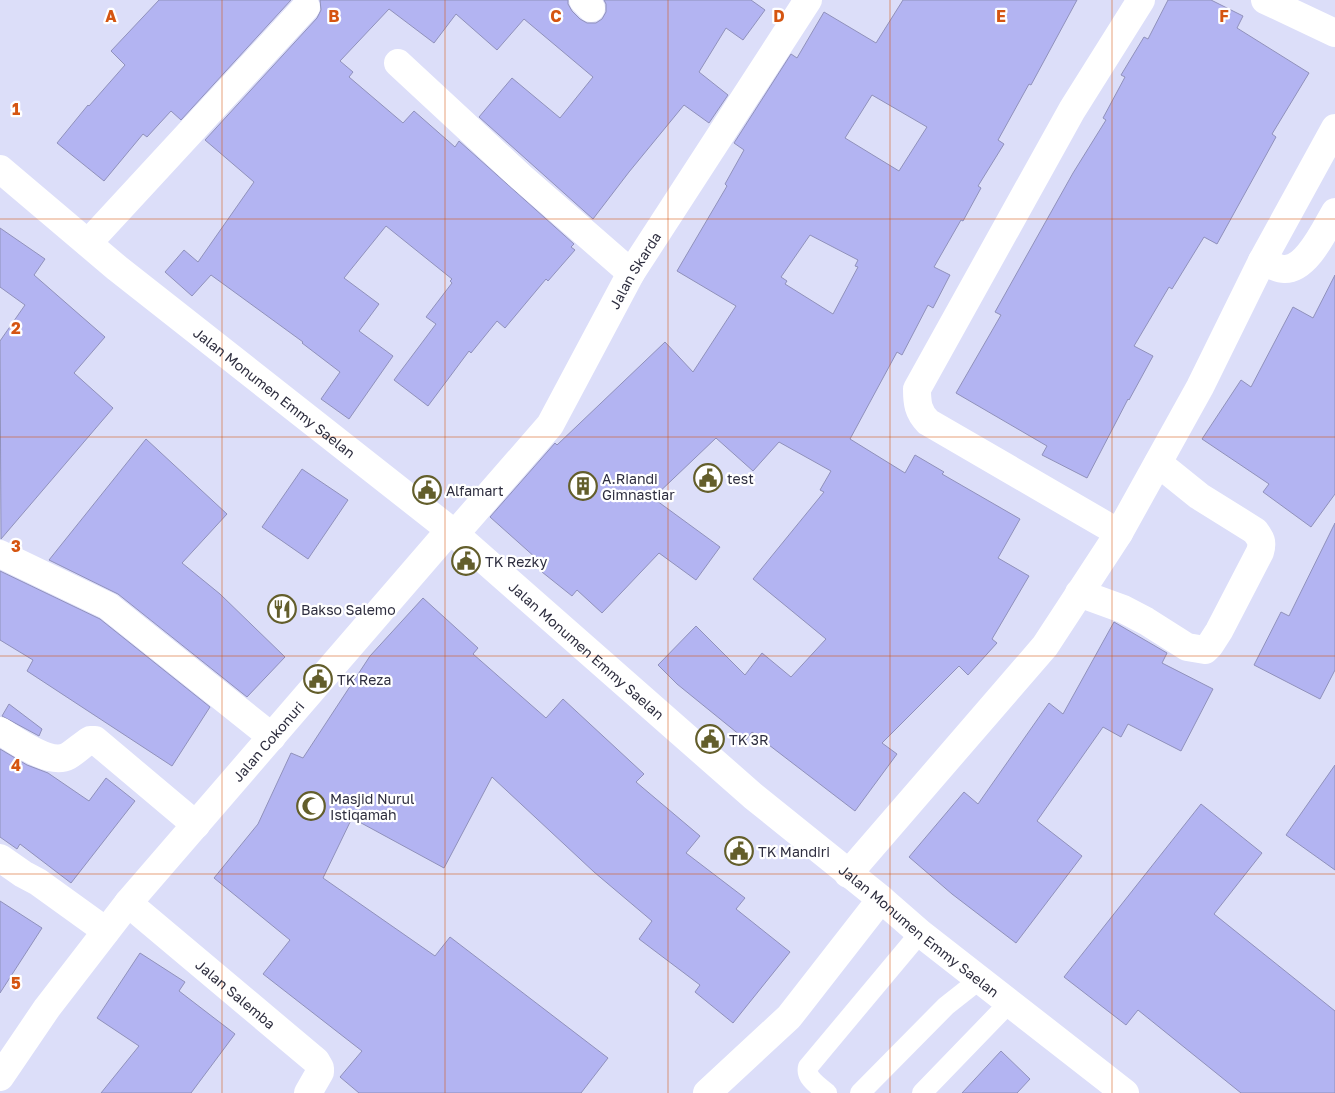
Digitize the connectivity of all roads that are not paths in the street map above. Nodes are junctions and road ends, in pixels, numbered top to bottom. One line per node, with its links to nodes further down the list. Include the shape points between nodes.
1 (808, 0): 12 (street, Jalan Skarda)
2 (1141, 0): 15 (street, via 1072,110 917,389 918,408 928,422)
3 (1265, 0): 5 (street)
4 (306, 7): 10 (street)
5 (1335, 33)
6 (398, 63): 12 (street)
7 (1335, 128): 11 (street)
8 (0, 169): 10 (street, Jalan Monumen Emmy Saelan)
9 (1335, 212): 11 (street, via 1311,254 1299,264 1284,269)
10 (88, 243): 14 (street, Jalan Monumen Emmy Saelan)
11 (1262, 261): 13 (street, via 1200,387)
12 (630, 273): 14 (street, Jalan Skarda, via 550,425)
13 (1158, 463): 15 (street); 17 (street, via 1199,496 1261,538 1260,552 1219,631 1204,650 1187,647 1123,609)
14 (452, 532): 19 (street, Jalan Cokonuri); 23 (street, Jalan Monumen Emmy Saelan, via 753,796)
15 (1119, 532): 17 (street)
16 (0, 554): 19 (street, via 108,606)
17 (1080, 593): 23 (street, via 1044,646)
18 (0, 731): 20 (street, via 38,753 56,759 68,756 88,741 95,740)
19 (272, 737): 20 (street, Jalan Cokonuri)
20 (196, 825): 25 (street, Jalan Cokonuri)
21 (0, 858): 22 (street)
22 (12, 873): 26 (street, via 38,882)
23 (848, 874): 24 (street, Jalan Monumen Emmy Saelan)
24 (881, 899): 27 (street, Jalan Monumen Emmy Saelan); 32 (street, via 789,1017)
25 (128, 902): 26 (street, Jalan Cokonuri); 31 (street, Jalan Salemba, via 316,1061 320,1072)
26 (106, 931): 30 (street, Jalan Cokonuri)
27 (920, 934): 28 (street, Jalan Monumen Emmy Saelan); 33 (lane, via 808,1066 808,1077)
28 (979, 980): 29 (street, Jalan Monumen Emmy Saelan); 34 (lane, via 946,1006)
29 (1009, 1003): 35 (lane); 36 (street, Jalan Monumen Emmy Saelan)
30 (0, 1077)
31 (308, 1093)
32 (707, 1093)
33 (827, 1093)
34 (860, 1093)
35 (922, 1093)
36 (1125, 1093)

